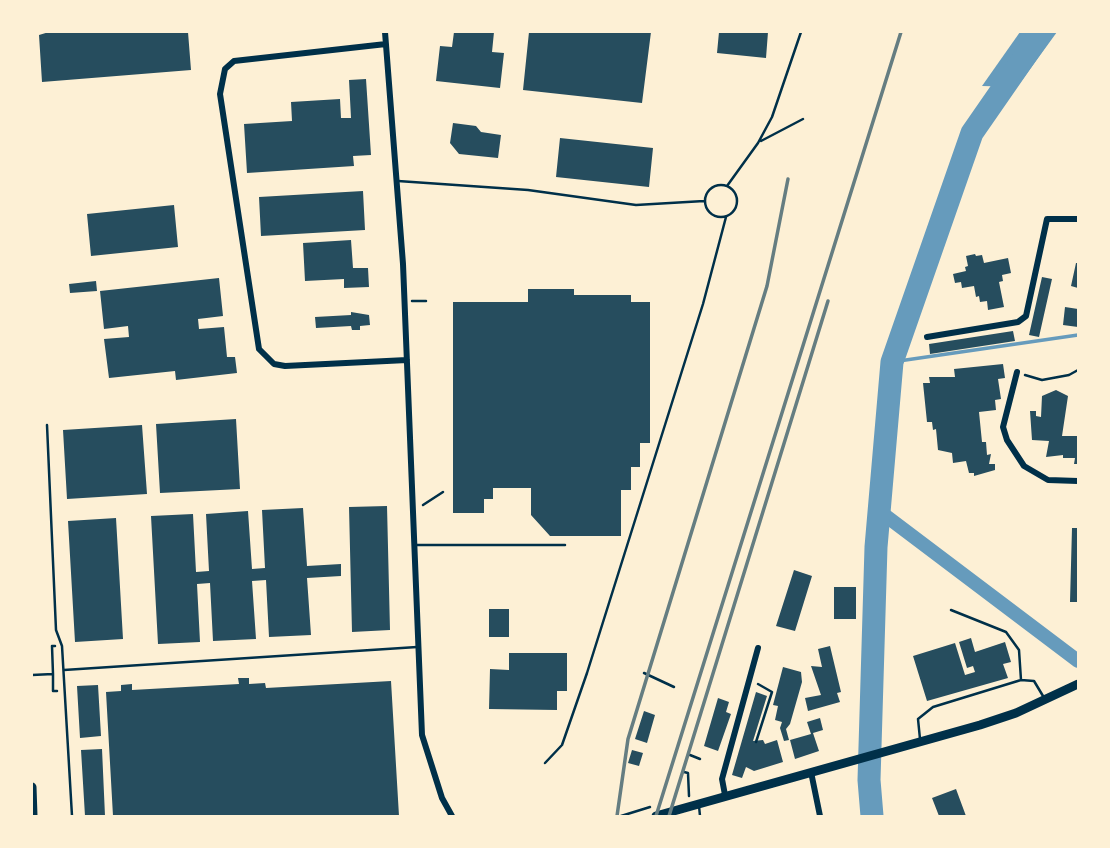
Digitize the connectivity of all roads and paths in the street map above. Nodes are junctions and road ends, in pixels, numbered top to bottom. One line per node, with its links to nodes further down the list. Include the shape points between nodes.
1 (385, 32): 3 (street)
2 (801, 32): 5 (lane, via 772,117)
3 (386, 44): 6 (street); 14 (street, via 234,61 225,69 220,94 258,349 274,364 285,366)
4 (803, 119): 5 (lane)
5 (758, 143): 7 (lane)
6 (397, 181): 8 (lane, via 528,190 636,205); 11 (street)
7 (727, 186): 8 (lane, via 712,187); 9 (lane, via 737,205)
8 (704, 201): 9 (lane, via 707,211)
9 (726, 217): 41 (lane, via 587,673 562,745)
10 (1079, 219): 13 (street, via 1046,219 1026,316 1018,323)
11 (405, 301): 12 (path); 14 (street)
12 (426, 301)
13 (927, 337)
14 (407, 360): 20 (street)
15 (1079, 370): 16 (path, via 1042,380)
16 (1017, 372): 18 (street, via 1003,427 1007,440 1024,466 1048,480)
17 (47, 425): 24 (lane, via 56,630)
18 (1079, 481)
19 (443, 492): 20 (path)
20 (413, 512): 21 (street)
21 (414, 545): 22 (lane); 25 (street)
22 (565, 545)
23 (951, 610): 32 (lane, via 1006,632 1019,650)
24 (62, 646): 27 (lane); 28 (path, via 51,646)
25 (418, 647): 27 (lane); 49 (street, via 422,735)
26 (758, 648): 31 (street)
27 (64, 670): 35 (lane)
28 (53, 674): 30 (path); 35 (path, via 53,691)
29 (644, 674): 34 (path)
30 (32, 675)
31 (749, 680): 37 (path, via 772,692); 45 (street, via 722,779)
32 (1021, 680): 36 (lane, via 1034,681); 38 (lane, via 933,706 918,719)
33 (1079, 684): 36 (main road)
34 (674, 687)
35 (65, 690): 51 (lane)
36 (1046, 700): 38 (main road)
37 (756, 742)
38 (920, 742): 43 (main road)
39 (690, 755): 40 (path)
40 (700, 759)
41 (545, 763)
42 (684, 772): 46 (path, via 688,773)
43 (811, 772): 45 (main road); 54 (street)
44 (32, 787): 50 (main road)
45 (725, 795): 48 (main road)
46 (689, 796)
47 (648, 808): 52 (path)
48 (699, 811): 53 (main road)
49 (449, 814)
50 (33, 817)
51 (72, 817)
52 (621, 817)
53 (656, 817)
54 (820, 817)

